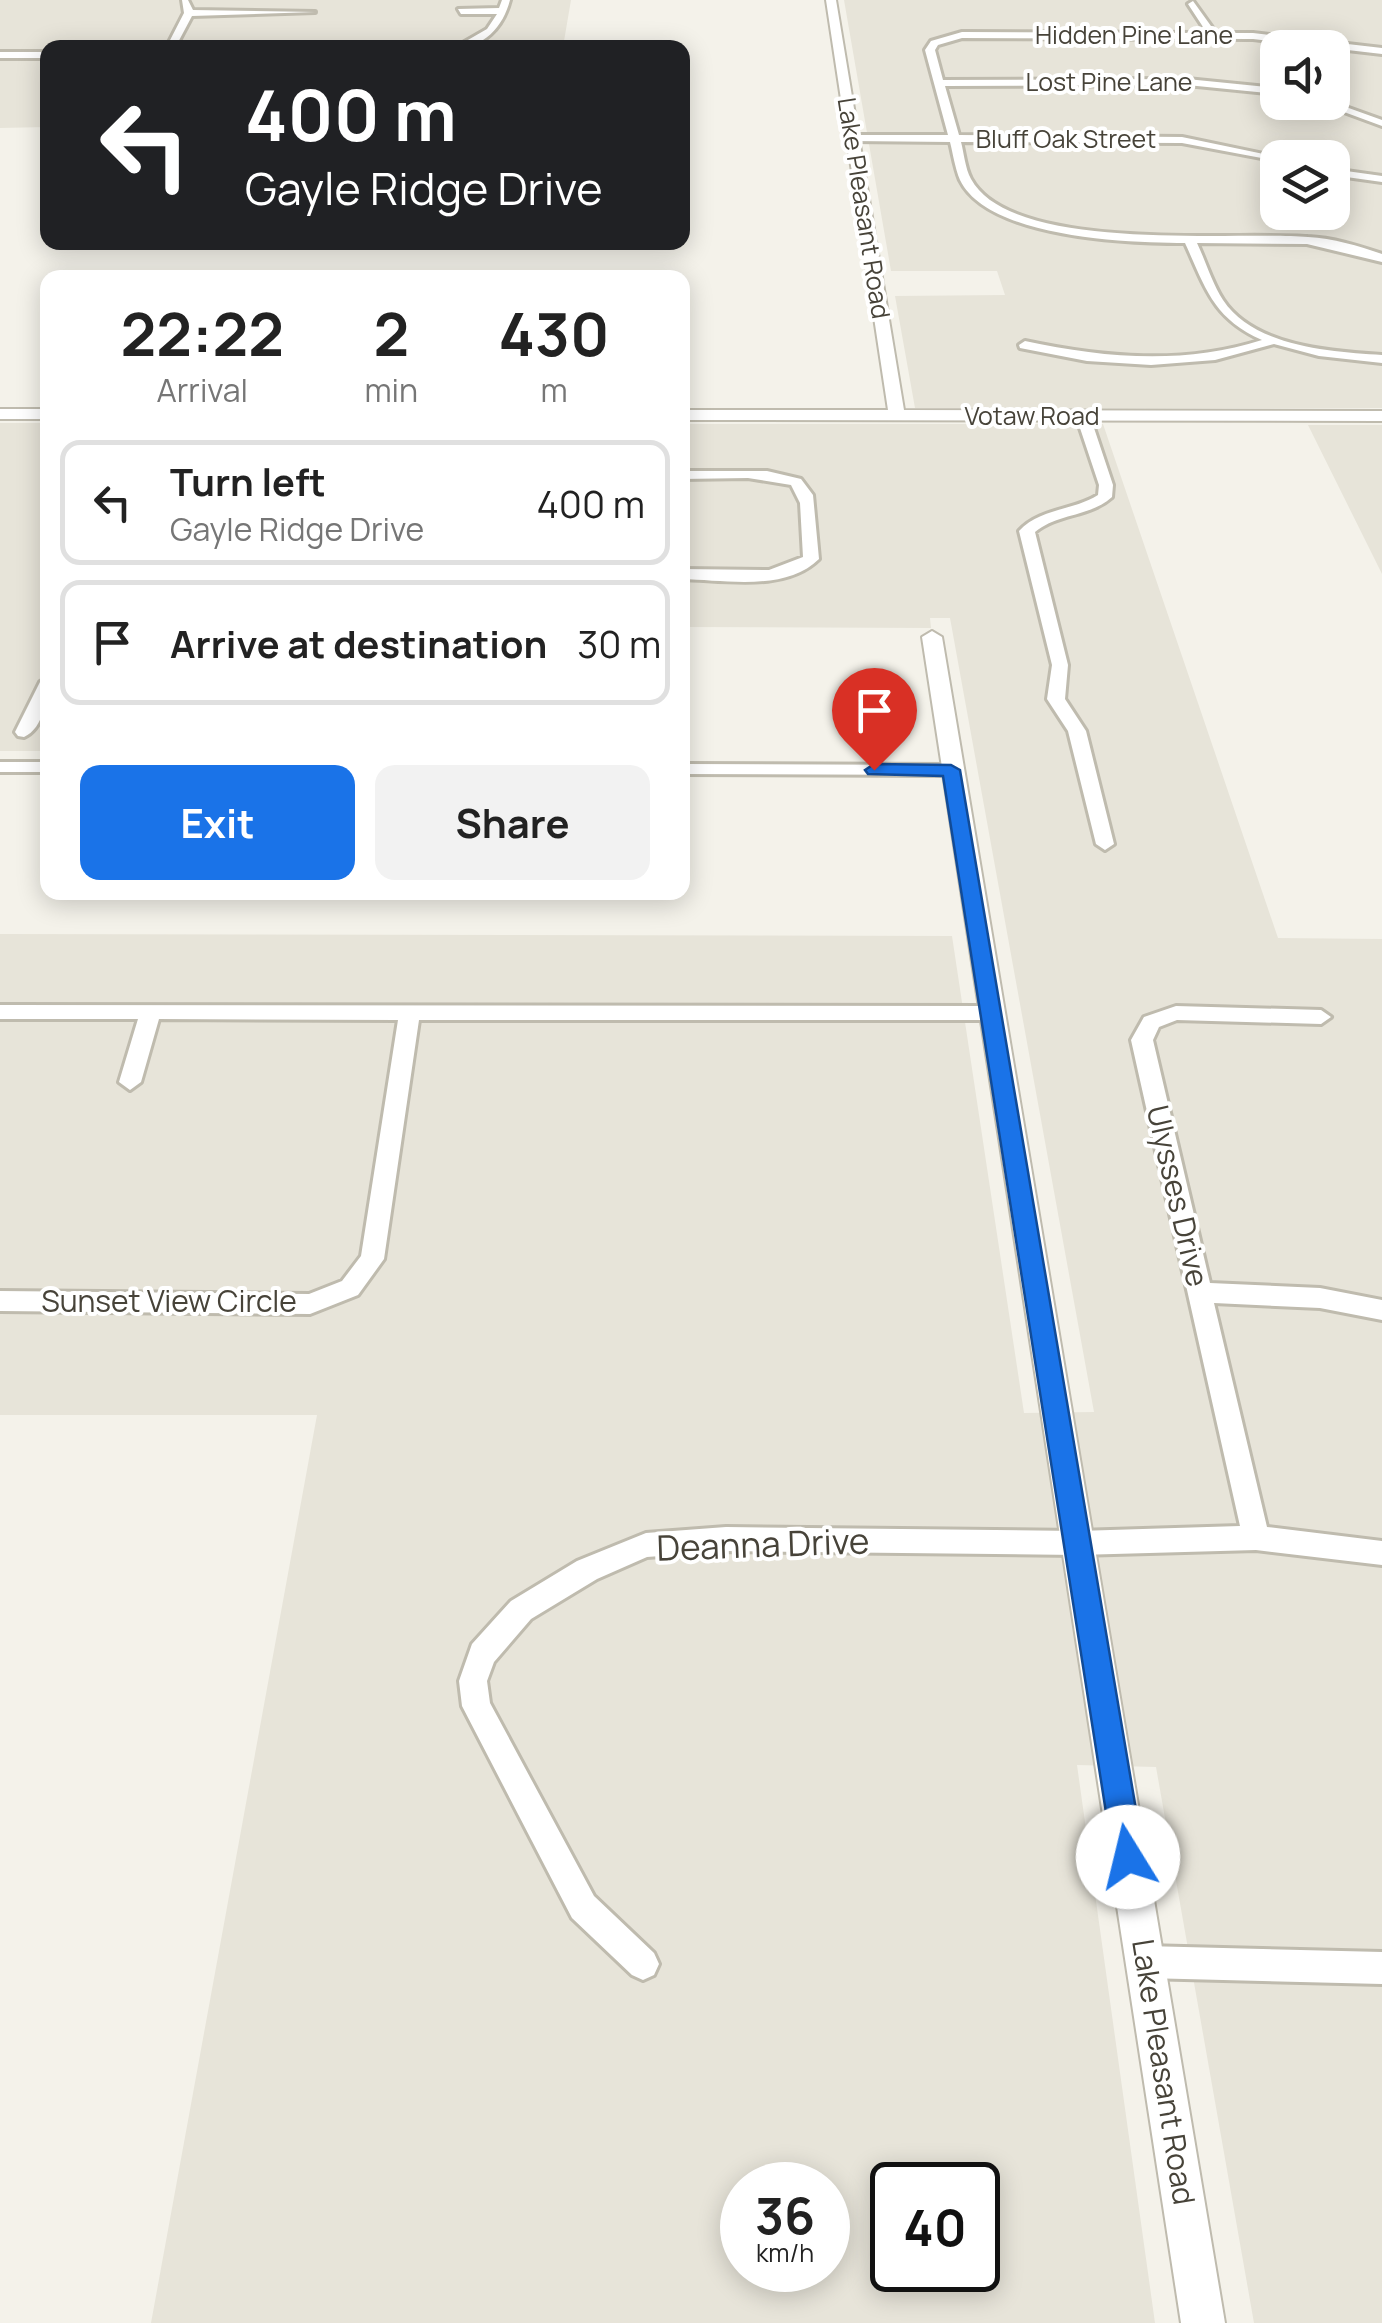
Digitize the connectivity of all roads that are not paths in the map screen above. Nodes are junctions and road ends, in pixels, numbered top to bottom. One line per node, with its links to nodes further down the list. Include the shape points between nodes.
1 (184, 0): 7 (street)
2 (831, 0): 18 (street, Lake Pleasant Road)
3 (1193, 4): 8 (street)
4 (505, 6): 6 (street); 10 (street, via 495,28)
5 (310, 12): 7 (street)
6 (460, 12)
7 (189, 14): 9 (street)
8 (1212, 34): 11 (street, Hidden Pine Lane); 14 (street, Hidden Pine Lane, via 946,39 930,50)
9 (174, 40)
10 (473, 40)
11 (1382, 51)
12 (0, 55): 13 (street)
13 (40, 55)
14 (940, 82): 15 (street, Lost Pine Lane, via 1188,82); 19 (street)
15 (1260, 90)
16 (1350, 112): 17 (street)
17 (1382, 123)
18 (852, 138): 19 (street, Bluff Oak Street); 31 (street, Lake Pleasant Road)
19 (953, 138): 20 (street, Bluff Oak Street, via 1182,140); 23 (street, via 974,195 1018,217 1098,236)
20 (1260, 155)
21 (1350, 175): 22 (street)
22 (1382, 179)
23 (1190, 240): 24 (street, via 1313,241); 25 (street, via 1220,305)
24 (1382, 258)
25 (1275, 340): 26 (street, via 1202,358 1100,359); 27 (street)
26 (1026, 345)
27 (1382, 359)
28 (0, 414): 29 (street)
29 (40, 414)
30 (690, 415): 31 (street, Votaw Road)
31 (897, 416): 32 (street, Votaw Road)
32 (1083, 416): 33 (street, Votaw Road); 43 (street, via 1105,498 1092,508 1034,523 1028,541 1060,665 1056,699 1077,731)
33 (1382, 416)
34 (690, 475): 35 (street, via 794,480 804,489 811,559 801,569 777,574)
35 (690, 574)
36 (932, 637): 42 (street, Lake Pleasant Road)
37 (40, 699): 38 (street)
38 (24, 732)
39 (0, 767): 40 (street)
40 (40, 767)
41 (690, 770): 42 (street)
42 (951, 770): 47 (street, Lake Pleasant Road)
43 (1105, 844)
44 (0, 1012): 45 (street)
45 (151, 1012): 46 (street); 49 (street)
46 (410, 1012): 47 (street); 51 (street, Sunset View Circle, via 372,1259 350,1288 310,1304)
47 (992, 1013): 54 (street, Lake Pleasant Road)
48 (1321, 1017): 50 (street, Ulysses Drive, via 1176,1013 1151,1022 1142,1040)
49 (130, 1082)
50 (1198, 1292): 52 (street, via 1320,1298); 53 (street, Ulysses Drive)
51 (0, 1301)
52 (1382, 1310)
53 (1256, 1538): 54 (street, Deanna Drive); 55 (street, Deanna Drive)
54 (1078, 1543): 56 (street, Lake Pleasant Road); 57 (street, Deanna Drive, via 646,1545 520,1610 482,1654 473,1681 476,1706 582,1907)
55 (1382, 1553)
56 (1145, 1962): 58 (street); 59 (street, Lake Pleasant Road)
57 (643, 1964)
58 (1382, 1968)
59 (1204, 2323)

